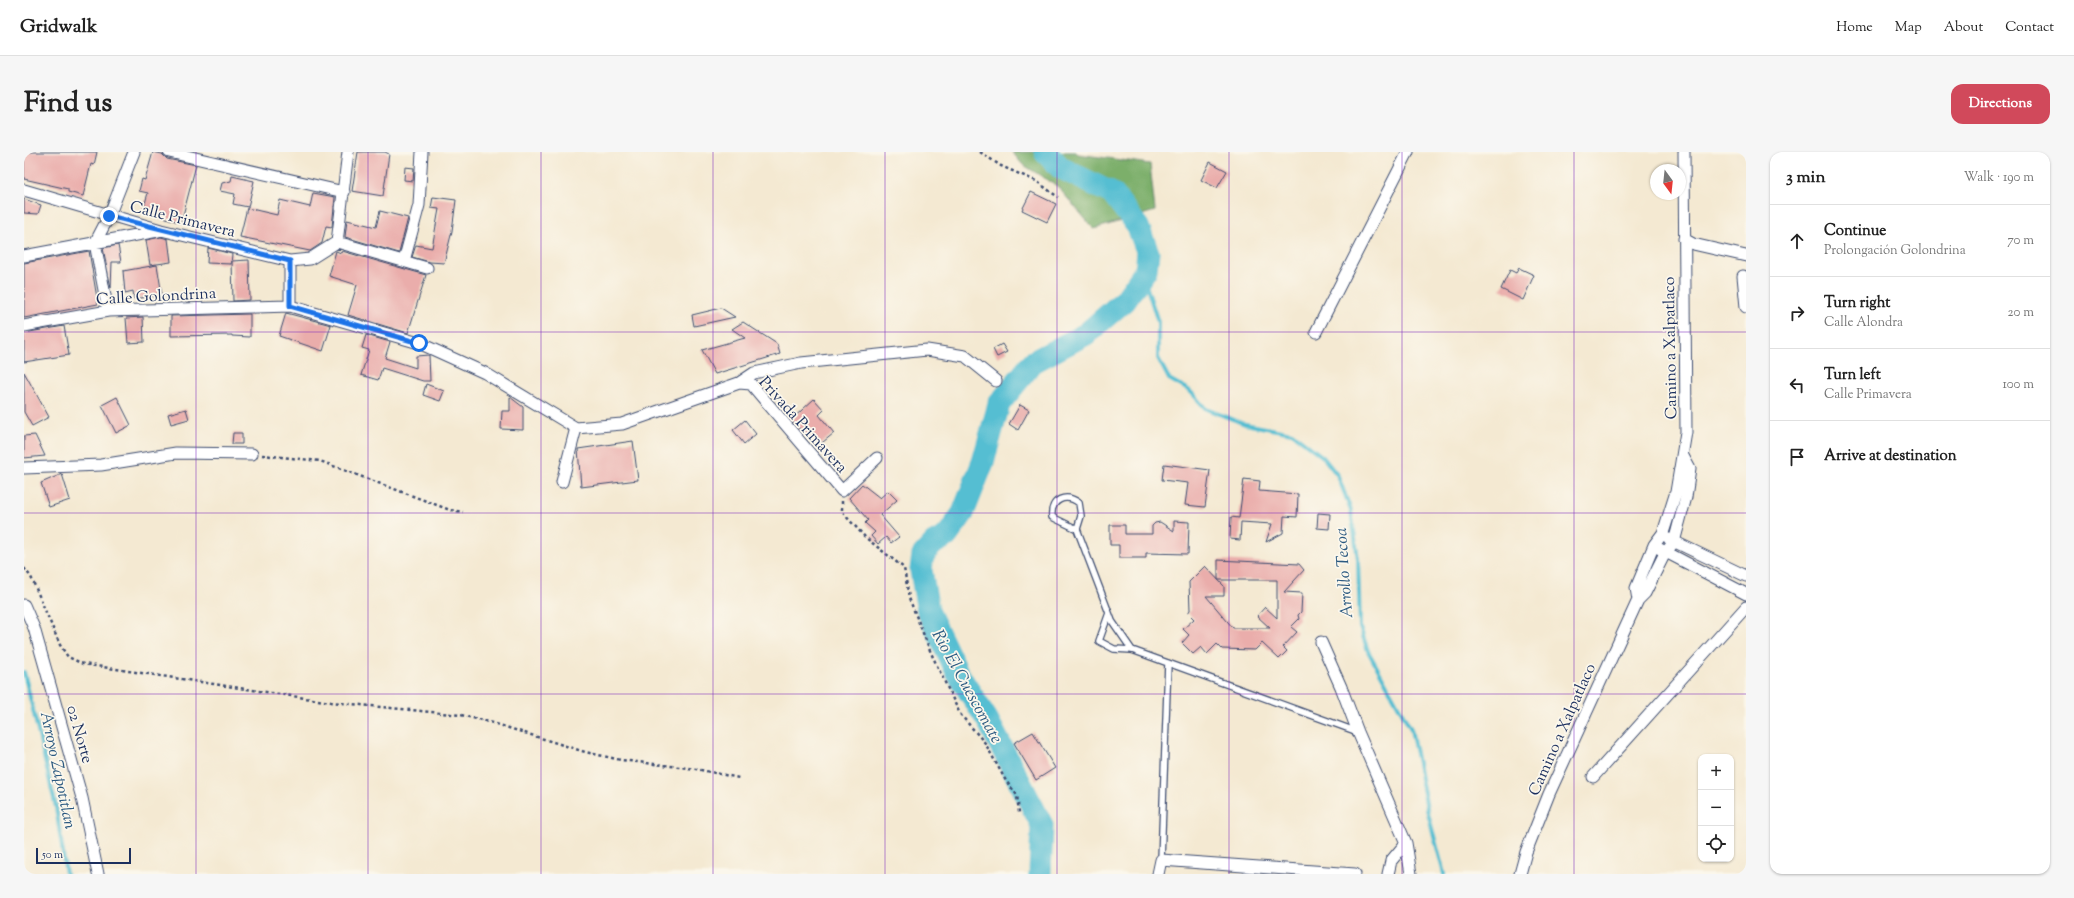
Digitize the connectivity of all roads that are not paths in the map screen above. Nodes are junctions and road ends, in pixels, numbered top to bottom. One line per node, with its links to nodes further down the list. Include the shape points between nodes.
1 (134, 152): 9 (street)
2 (169, 152): 8 (street)
3 (348, 152): 8 (street)
4 (422, 152): 17 (street, via 419,205)
5 (1408, 152): 24 (street)
6 (1684, 152): 11 (street, Camino a Xalpatlaco)
7 (24, 190): 9 (street, Calle Primavera)
8 (344, 192): 12 (street)
9 (109, 216): 10 (street, Calle Primavera); 13 (street)
10 (161, 230): 13 (street); 16 (street, Calle Primavera)
11 (1684, 238): 15 (street, via 1693,244); 29 (street, Camino a Xalpatlaco, via 1686,432)
12 (337, 242): 16 (street, Calle Primavera, via 310,259); 17 (street)
13 (95, 243): 14 (street); 22 (street)
14 (24, 256)
15 (1746, 256)
16 (290, 261): 20 (street)
17 (404, 261): 18 (street)
18 (427, 268)
19 (1743, 276): 21 (street)
20 (290, 306): 22 (street, Calle Golondrina); 27 (street, Calle Golondrina, via 419,343 485,373)
21 (1746, 307)
22 (108, 311): 23 (street, Calle Golondrina)
23 (24, 326)
24 (1316, 332)
25 (996, 381): 26 (street, via 965,356 927,350 801,363 754,373)
26 (739, 383): 27 (street, via 622,424); 30 (street, Privada Primavera, via 751,384 842,490)
27 (576, 428): 32 (street)
28 (252, 454): 31 (street, via 176,453 101,465)
29 (1683, 456): 34 (street, Camino a Xalpatlaco, via 1676,492); 35 (street, Camino a Xalpatlaco, via 1690,469 1686,497)
30 (877, 458)
31 (24, 468)
32 (562, 482)
33 (1077, 529): 33 (lane, via 1081,516 1079,503 1072,498 1063,498 1055,502 1051,509 1052,516); 43 (lane)
34 (1663, 533): 35 (street); 36 (street, Camino a Xalpatlaco)
35 (1674, 542): 37 (street, Camino a Xalpatlaco); 38 (street)
36 (1654, 545): 37 (street); 40 (street, Camino a Xalpatlaco, via 1636,588)
37 (1665, 553): 39 (street); 40 (street, Camino a Xalpatlaco, via 1645,593)
38 (1746, 576)
39 (1746, 594)
40 (1638, 600): 56 (street, Camino a Xalpatlaco, via 1549,794)
41 (24, 605): 51 (street, 02 Norte, via 34,628 82,798)
42 (1746, 607): 48 (street)
43 (1109, 613): 45 (lane); 45 (lane, via 1099,641 1114,649)
44 (1321, 642): 47 (street)
45 (1132, 650): 46 (lane)
46 (1168, 663): 47 (lane); 50 (lane)
47 (1358, 732): 49 (street)
48 (1593, 777)
49 (1406, 843): 54 (street, via 1391,861); 55 (street)
50 (1161, 860): 52 (street); 53 (street)
51 (98, 874)
52 (1158, 874)
53 (1355, 874)
54 (1388, 874)
55 (1412, 874)
56 (1520, 874)

